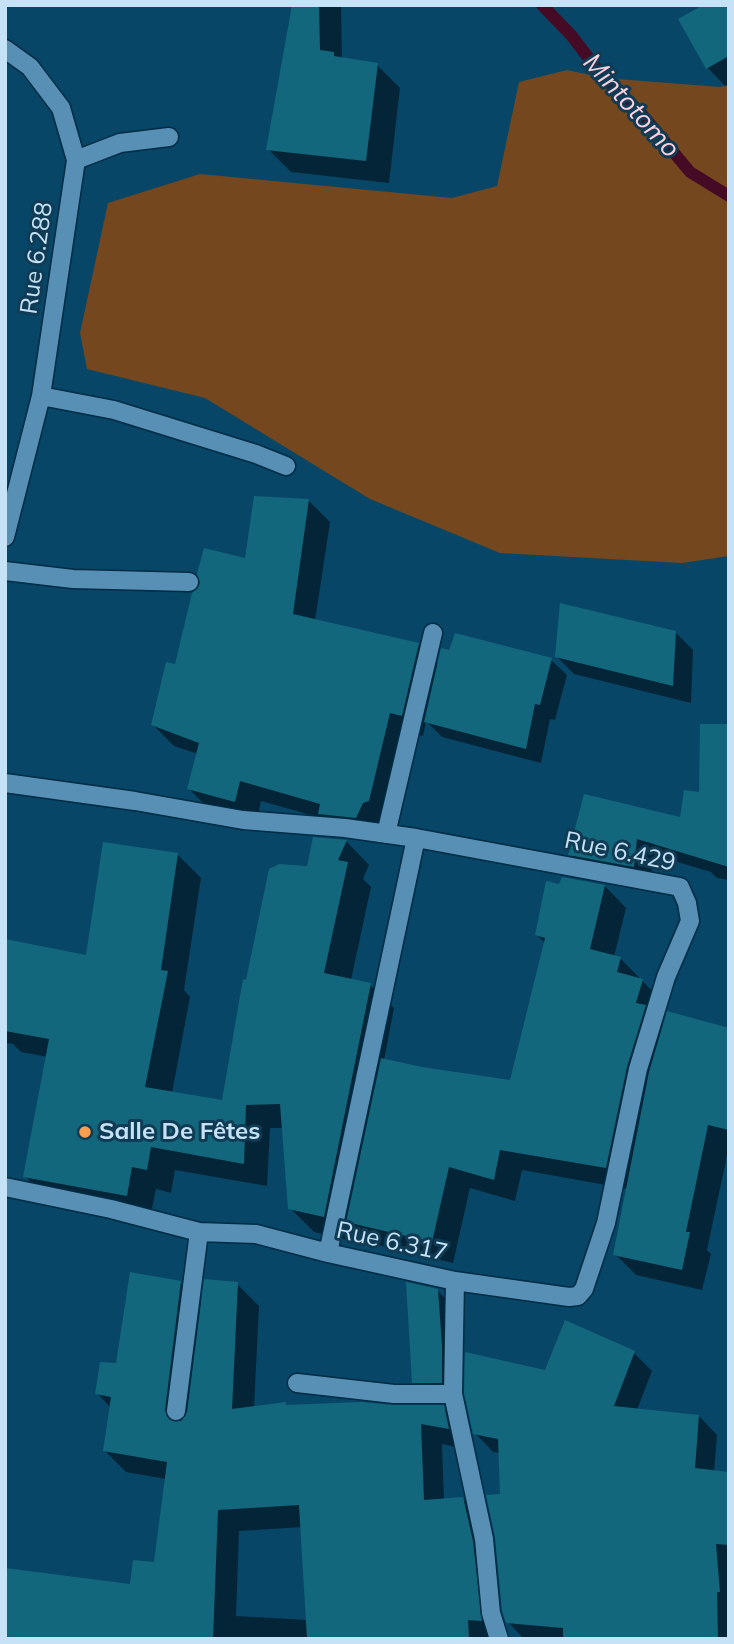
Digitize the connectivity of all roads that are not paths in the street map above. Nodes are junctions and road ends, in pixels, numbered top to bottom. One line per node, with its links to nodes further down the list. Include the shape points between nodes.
1 (5, 49): 3 (street, Rue 6.288, via 30,67 61,108)
2 (169, 137): 3 (street, via 120,144)
3 (76, 160): 4 (street, Rue 6.288)
4 (41, 396): 5 (street, via 114,410); 6 (street, Rue 6.288)
5 (286, 466)
6 (5, 537)
7 (5, 571): 8 (street, via 73,579)
8 (189, 582)
9 (433, 632): 11 (street)
10 (5, 783): 11 (street, Rue 6.429, via 243,820)
11 (386, 834): 12 (street, Rue 6.429)
12 (416, 838): 15 (street); 16 (street, Rue 6.429, via 680,887 690,921 666,977 638,1069 606,1223 584,1289 569,1297)
13 (5, 1187): 14 (street, Rue 6.317)
14 (199, 1232): 15 (street, Rue 6.317, via 256,1234); 19 (street)
15 (328, 1253): 16 (street, Rue 6.317)
16 (455, 1280): 18 (street, Rue 6.317)
17 (296, 1383): 18 (street, via 394,1394)
18 (453, 1394): 20 (street, Rue 6.317, via 485,1539 491,1613)
19 (176, 1410)
20 (499, 1639)

